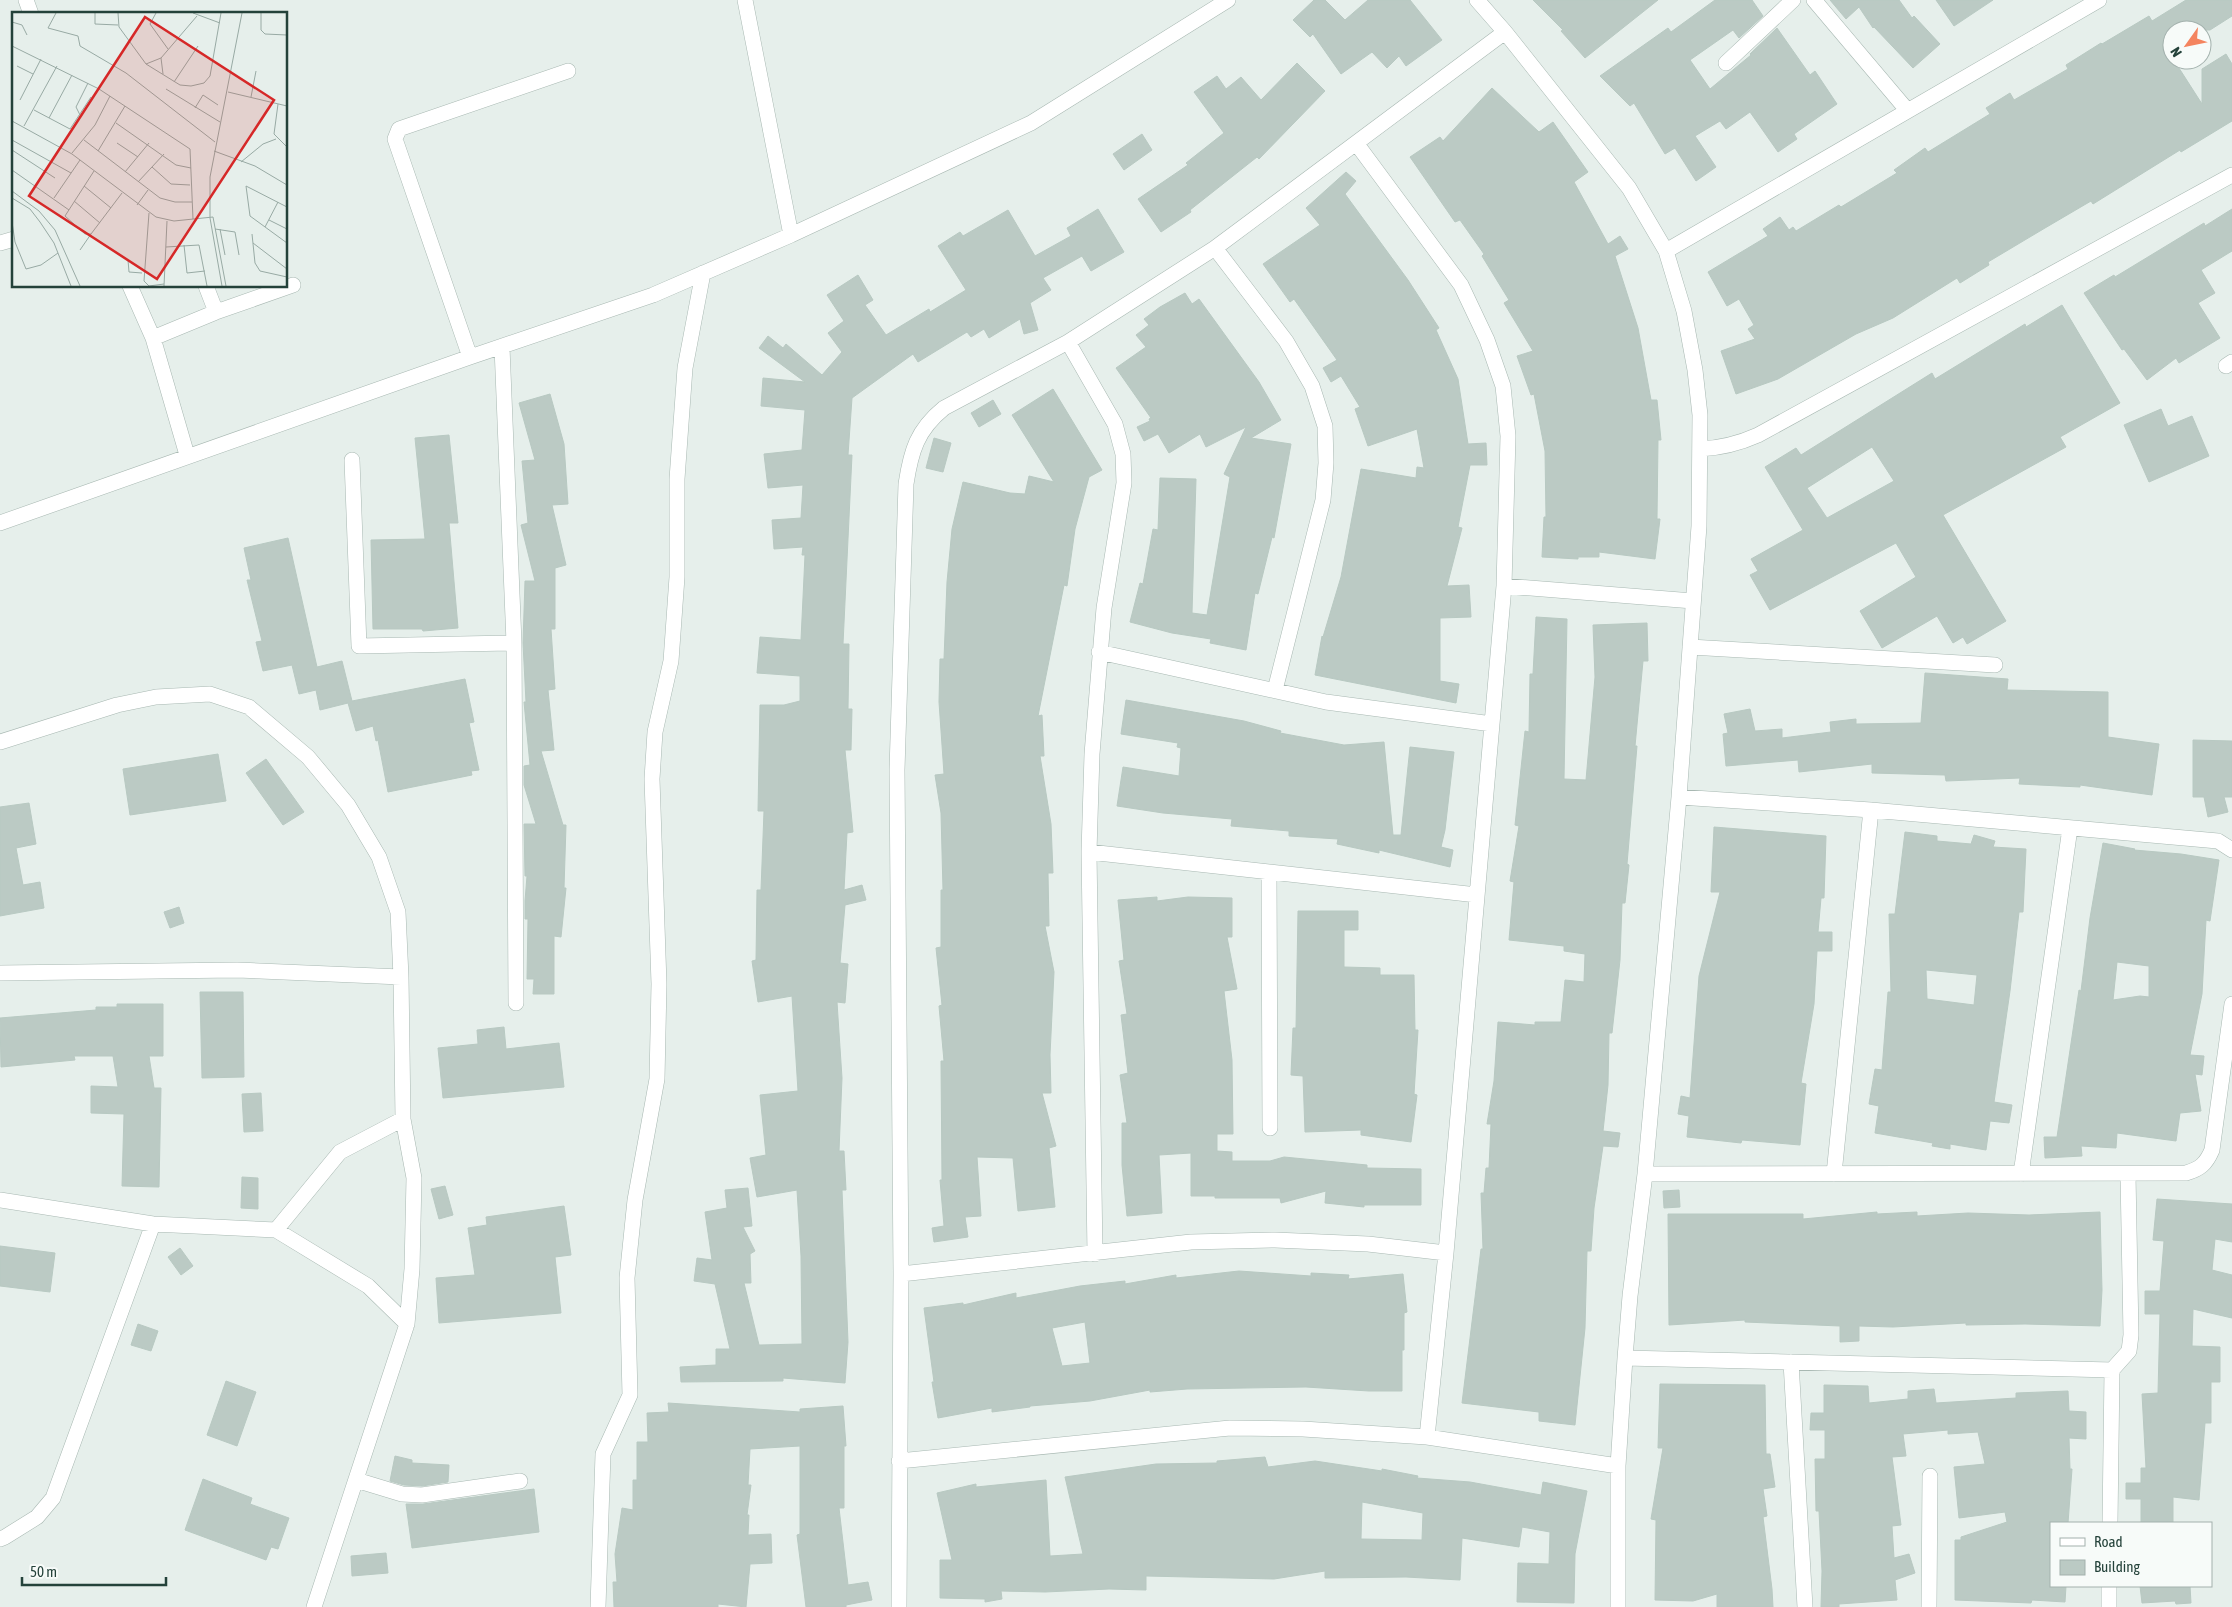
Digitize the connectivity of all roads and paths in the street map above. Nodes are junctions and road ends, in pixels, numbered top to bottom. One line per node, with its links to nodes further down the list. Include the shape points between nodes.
1 (26, 0): 8 (street)
2 (745, 0): 15 (street)
3 (1228, 0): 15 (street, via 1031,123)
4 (1477, 0): 9 (street)
5 (1793, 0): 10 (street)
6 (1814, 0): 12 (street)
7 (2099, 0): 12 (street)
8 (30, 12)
9 (1505, 32): 13 (street); 17 (street, via 1628,188)
10 (1726, 63)
11 (568, 71): 28 (street, via 399,129 395,139)
12 (1907, 110): 17 (street)
13 (1356, 143): 16 (street); 33 (street, via 1460,285 1487,340 1502,386 1508,436)
14 (2232, 175): 29 (street, via 1758,435 1722,448)
15 (791, 235): 18 (street)
16 (1215, 248): 26 (street); 39 (street, via 1286,341 1312,386 1325,426 1323,500)
17 (1666, 251): 29 (street, via 1684,311 1695,370)
18 (703, 273): 27 (street, via 653,295); 80 (street, via 685,368 677,479 677,577 671,661 655,732 652,779 659,984 657,1079 635,1200 627,1278 630,1395 603,1454)
19 (293, 285): 20 (street)
20 (288, 287)
21 (131, 288): 25 (street)
22 (207, 288): 24 (street)
23 (284, 288): 24 (street)
24 (216, 312): 25 (street)
25 (153, 338): 30 (street)
26 (1068, 342): 37 (street, via 1115,424 1123,454 1124,483); 65 (street, via 931,418 921,431 909,466 896,770)
27 (502, 347): 28 (street); 35 (street)
28 (470, 357): 30 (street)
29 (1700, 449): 34 (street, via 1699,526)
30 (187, 455): 32 (street)
31 (352, 460): 35 (street, via 359,646)
32 (0, 523)
33 (1504, 586): 34 (street); 40 (street)
34 (1693, 601): 36 (street)
35 (514, 643): 52 (street)
36 (1690, 647): 38 (street); 42 (street)
37 (1099, 652): 39 (street); 47 (street)
38 (1995, 665)
39 (1275, 690): 40 (street, via 1326,702)
40 (1492, 724): 49 (street)
41 (0, 742): 51 (street, via 117,705 156,697 210,694 249,707 308,757 348,804 379,858 398,912)
42 (1679, 797): 43 (street); 56 (street)
43 (1871, 810): 44 (street); 57 (street)
44 (2070, 828): 45 (street); 58 (street)
45 (2225, 841): 46 (street)
46 (2232, 850)
47 (1089, 852): 48 (street); 64 (street)
48 (1269, 872): 49 (street); 55 (street)
49 (1477, 895): 63 (street)
50 (0, 973): 51 (street, via 237,970)
51 (401, 977): 54 (street)
52 (516, 1003)
53 (2232, 1004): 59 (street, via 2212,1150 2207,1162 2198,1170 2186,1173)
54 (403, 1119): 62 (street, via 340,1152); 66 (street, via 414,1178)
55 (1270, 1128)
56 (1645, 1174): 57 (street); 67 (street)
57 (1834, 1174): 58 (street)
58 (2021, 1174): 59 (street)
59 (2128, 1175): 69 (street, via 2132,1335 2129,1351)
60 (0, 1200): 61 (street)
61 (153, 1224): 62 (street); 77 (street, via 53,1498 37,1517)
62 (276, 1230): 66 (street, via 368,1286)
63 (1446, 1253): 64 (street, via 1368,1244 1275,1240 1191,1242); 70 (street)
64 (1095, 1254): 65 (street)
65 (900, 1274): 71 (street)
66 (407, 1324): 74 (street)
67 (1625, 1358): 68 (street); 72 (street)
68 (1791, 1362): 69 (street); 83 (street)
69 (2112, 1370): 76 (street)
70 (1427, 1437): 71 (street, via 1230,1428); 72 (street)
71 (899, 1461): 81 (street)
72 (1618, 1466): 82 (street)
73 (1930, 1476): 84 (street)
74 (356, 1480): 75 (street, via 402,1494 422,1495); 79 (street)
75 (520, 1481)
76 (2110, 1522)
77 (0, 1539)
78 (2109, 1587): 85 (street)
79 (314, 1607)
80 (598, 1607)
81 (899, 1607)
82 (1618, 1607)
83 (1805, 1607)
84 (1929, 1607)
85 (2109, 1607)

